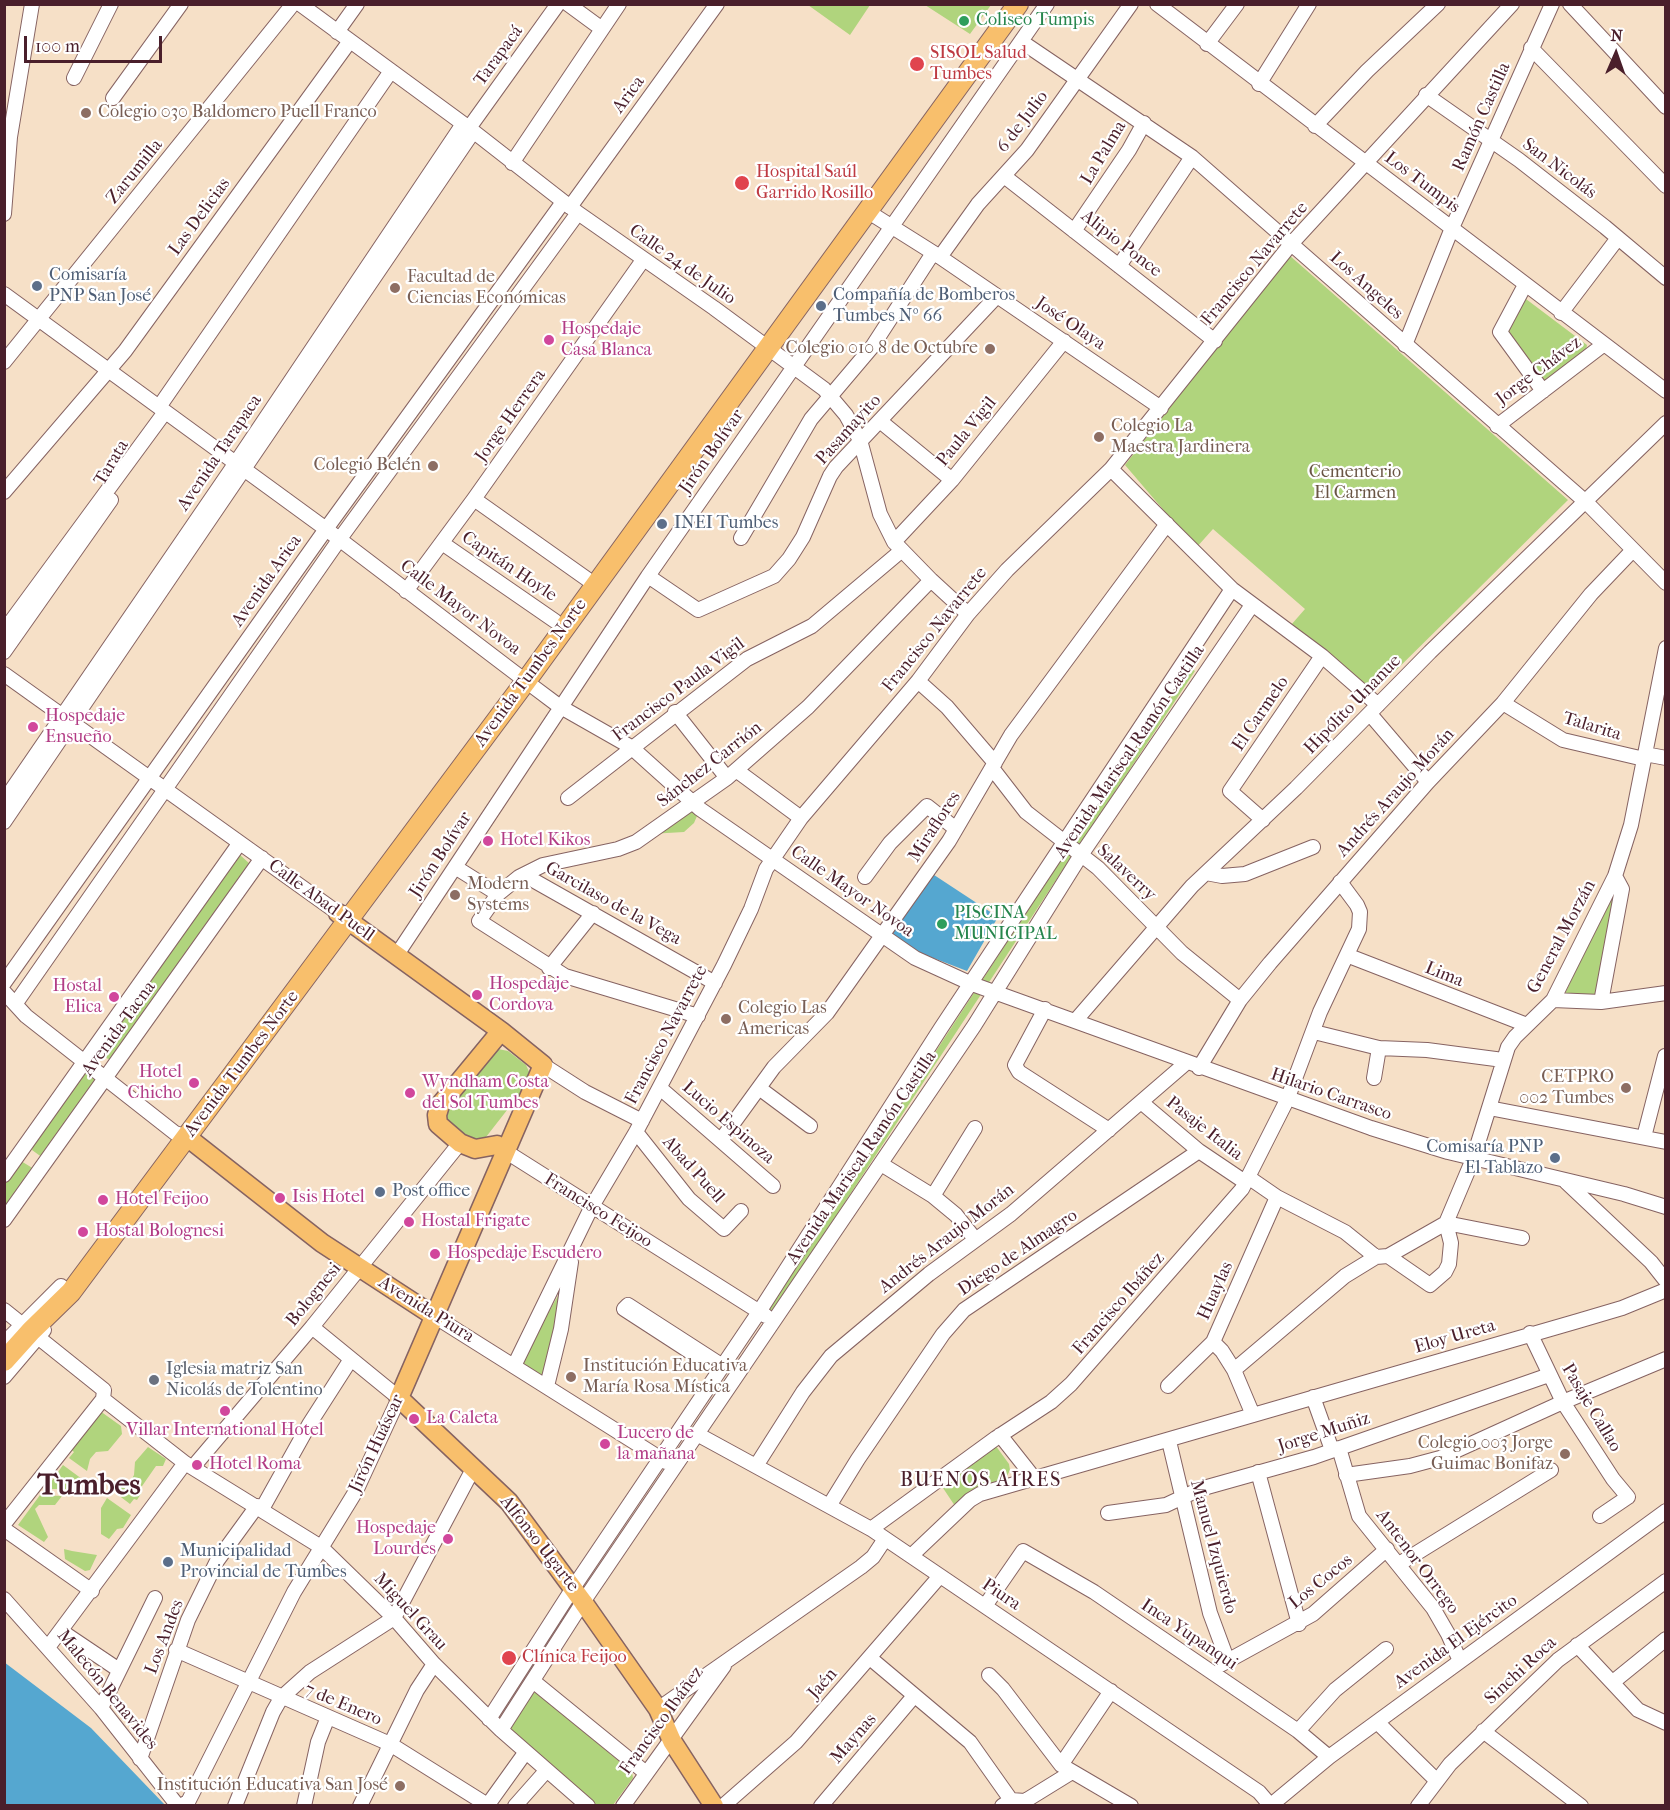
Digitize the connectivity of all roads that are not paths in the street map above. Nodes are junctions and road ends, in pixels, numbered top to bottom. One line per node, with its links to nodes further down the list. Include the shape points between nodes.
1 (32, 4): 46 (street, via 10,137)
2 (111, 4): 29 (street)
3 (181, 4): 33 (street)
4 (293, 4): 60 (street, Zarumilla)
5 (300, 4): 23 (street, Calle 24 de Julio)
6 (357, 4): 23 (street)
7 (558, 4): 37 (street, Tarapacá)
8 (568, 4): 22 (street)
9 (619, 4): 22 (street)
10 (717, 4): 44 (street, Arica)
11 (1005, 4): 65 (highway, Avenida Tumbes Norte)
12 (1018, 4): 45 (highway, Avenida Tumbes Norte)
13 (1047, 4): 25 (street, Jirón Bolívar)
14 (1131, 4): 30 (street, 6 de Julio)
15 (1157, 4): 26 (street, Los Tumpis)
16 (1237, 4): 26 (street)
17 (1310, 4): 31 (street)
18 (1438, 4): 36 (street)
19 (1512, 4): 32 (street, Francisco Navarrete)
20 (1552, 4): 27 (street, Ramón Castilla)
21 (1570, 4): 34 (street)
22 (602, 29): 40 (street)
23 (337, 32): 24 (street, Calle 24 de Julio)
24 (350, 41): 28 (street, Calle 24 de Julio); 68 (street, Las Delicias)
25 (1022, 42): 30 (street, Los Angeles); 47 (street, Jirón Bolívar)
26 (1207, 44): 31 (street, Los Tumpis)
27 (1531, 48): 38 (street, Ramón Castilla); 43 (street)
28 (391, 71): 37 (street, Calle 24 de Julio); 73 (street)
29 (74, 78)
30 (1077, 78): 35 (street, Los Angeles); 42 (street, 6 de Julio)
31 (1259, 84): 36 (street, Los Tumpis)
32 (1426, 95): 38 (street, San Nicolás); 41 (street, Francisco Navarrete)
33 (113, 98)
34 (1665, 107)
35 (1144, 123): 39 (street, Los Angeles); 49 (street, La Palma)
36 (1316, 126): 41 (street, Los Tumpis)
37 (468, 128): 40 (street, Calle 24 de Julio); 79 (street, Avenida Tarapaca)
38 (1492, 142): 48 (street, Ramón Castilla); 50 (street, San Nicolás)
39 (1192, 157): 51 (street, Los Angeles); 54 (street)
40 (512, 163): 44 (street, Calle 24 de Julio)
41 (1366, 164): 48 (street, Los Tumpis); 51 (street, Francisco Navarrete)
42 (1005, 176): 49 (street, Alipio Ponce); 52 (street, 6 de Julio)
43 (1665, 186)
44 (570, 208): 53 (street, Calle 24 de Julio); 86 (street, Avenida Arica); 88 (street)
45 (867, 211): 47 (street, José Olaya); 65 (highway, Avenida Tumbes Norte)
46 (4, 214)
47 (891, 227): 52 (street, José Olaya); 67 (street, Jirón Bolívar)
48 (1452, 228): 56 (street, Los Tumpis); 63 (street, Ramón Castilla)
49 (1074, 231): 54 (street, Alipio Ponce)
50 (1618, 238): 55 (street, San Nicolás); 59 (street, Jorge Chávez)
51 (1291, 244): 61 (street, Francisco Navarrete); 63 (street, Los Angeles)
52 (937, 255): 58 (street, José Olaya); 71 (street, 6 de Julio)
53 (643, 260): 65 (street, Calle 24 de Julio); 83 (street, Jorge Herrera)
54 (1119, 266): 61 (street, Alipio Ponce)
55 (1665, 278)
56 (1525, 285): 59 (street, Los Tumpis); 69 (street, via 1500,332)
57 (4, 294): 60 (street, Calle Mayor Novoa)
58 (997, 296): 62 (street, José Olaya); 74 (street, Pasamayito)
59 (1561, 312): 64 (street, Los Tumpis)
60 (41, 320): 66 (street, Zarumilla); 68 (street, Calle Mayor Novoa)
61 (1215, 340): 72 (street, Francisco Navarrete)
62 (1064, 341): 72 (street, José Olaya); 81 (street, Paula Vigil)
63 (1406, 345): 76 (street, Los Angeles)
64 (1603, 345): 69 (street, Jorge Chávez); 70 (street, Los Tumpis)
65 (763, 346): 67 (street, Calle 24 de Julio); 93 (highway, Avenida Tumbes Norte); 106 (highway, Avenida Tumbes Norte)
66 (4, 362)
67 (793, 368): 71 (street, Calle 24 de Julio); 92 (street, Jirón Bolívar)
68 (108, 370): 73 (street, Calle Mayor Novoa); 82 (street, Las Delicias)
69 (1543, 391): 76 (street, Jorge Chávez)
70 (1665, 391)
71 (832, 397): 78 (street, Calle 24 de Julio); 87 (street, 6 de Julio, via 812,419)
72 (1161, 408): 80 (street, Francisco Navarrete)
73 (162, 409): 77 (street); 79 (street, Calle Mayor Novoa)
74 (880, 421): 78 (street, Pasamayito); 81 (street)
75 (1665, 423): 84 (street, Hipólito Unanue)
76 (1497, 426): 84 (street, Los Angeles)
77 (150, 434): 101 (street, Tarata); 103 (street, Tarata, via 132,470)
78 (860, 440): 90 (street, Calle 24 de Julio, via 880,514); 92 (street, Pasamayito, via 830,476 803,537 774,576 698,610)
79 (240, 468): 86 (street, Calle Mayor Novoa); 112 (street, Avenida Tarapaca)
80 (1111, 469): 85 (street); 99 (street, Francisco Navarrete, via 1007,570)
81 (952, 480): 90 (street, Paula Vigil)
82 (4, 492)
83 (474, 499): 89 (street, Jorge Herrera); 93 (street)
84 (1587, 503): 91 (street, Los Angeles); 110 (street, Hipólito Unanue)
85 (1167, 524): 96 (street); 116 (street, Miraflores, via 1011,735)
86 (326, 529): 88 (street, Calle Mayor Novoa); 118 (street, Avenida Arica)
87 (741, 538)
88 (339, 540): 97 (street, Calle Mayor Novoa); 120 (street)
89 (442, 543): 97 (street, Jorge Herrera); 100 (street, Capitán Hoyle)
90 (898, 546): 94 (street, Calle 24 de Julio); 111 (street, Francisco Paula Vigil, via 812,626 747,659)
91 (1632, 551): 95 (street, Los Angeles); 108 (street, Andrés Araujo Morán, via 1591,594)
92 (648, 576): 109 (street, Jirón Bolívar)
93 (587, 579): 100 (highway, Avenida Tumbes Norte)
94 (930, 580): 99 (street, Calle 24 de Julio); 117 (street, Sánchez Carrión, via 808,707)
95 (1665, 583)
96 (1232, 589): 98 (street); 128 (street, Avenida Mariscal Ramón Castilla)
97 (406, 591): 106 (street, Calle Mayor Novoa)
98 (1252, 605): 104 (street); 131 (street, Avenida Mariscal Ramón Castilla)
99 (968, 614): 107 (street, Francisco Navarrete)
100 (555, 621): 106 (highway, Avenida Tumbes Norte)
101 (4, 631)
102 (1665, 648): 114 (street, General Morzán)
103 (4, 652)
104 (1322, 657): 110 (street); 125 (street, El Carmelo, via 1230,791)
105 (4, 674): 112 (street, Calle Abad Puell)
106 (521, 677): 109 (street, Calle Mayor Novoa); 142 (highway, Avenida Tumbes Norte)
107 (918, 681): 116 (street, Salaverry, via 947,707); 124 (street, Francisco Navarrete)
108 (1503, 703): 114 (street, Talarita, via 1563,740); 119 (street, Andrés Araujo Morán)
109 (560, 705): 113 (street, Calle Mayor Novoa); 134 (street, Jirón Bolívar)
110 (1374, 709): 119 (street); 125 (street, Hipólito Unanue)
111 (675, 712): 113 (street, Francisco Paula Vigil); 117 (street)
112 (67, 719): 118 (street, Calle Abad Puell); 122 (street, Avenida Tarapaca); 126 (street)
113 (631, 747): 121 (street, Francisco Paula Vigil); 123 (street, Calle Mayor Novoa)
114 (1644, 757): 115 (street, Talarita); 137 (street, General Morzán, via 1626,846)
115 (1665, 758)
116 (994, 766): 127 (street, Miraflores); 128 (street, Salaverry, via 1016,802)
117 (732, 774): 123 (street, Sánchez Carrión); 124 (street)
118 (149, 777): 120 (street, Calle Abad Puell); 148 (street, Avenida Arica)
119 (1428, 782): 139 (street, Andrés Araujo Morán)
120 (164, 789): 129 (street, Calle Abad Puell); 157 (street)
121 (568, 798)
122 (4, 801)
123 (693, 802): 133 (street, Calle Mayor Novoa); 136 (street, Sánchez Carrión, via 636,842 543,865)
124 (801, 818): 133 (street, Francisco Navarrete)
125 (1263, 820): 135 (street, Hipólito Unanue)
126 (4, 822)
127 (956, 830): 138 (street, via 927,806 890,843); 144 (street, Miraflores)
128 (1064, 843): 131 (street, Salaverry); 150 (street, Avenida Mariscal Ramón Castilla)
129 (239, 844): 132 (street, Calle Abad Puell); 167 (street, Avenida Tacna)
130 (1313, 847): 135 (street, via 1245,874)
131 (1081, 855): 143 (street, Salaverry); 151 (street, Avenida Mariscal Ramón Castilla)
132 (262, 858): 142 (street, Calle Abad Puell); 170 (street, Avenida Tacna)
133 (773, 858): 144 (street, Calle Mayor Novoa); 149 (street, Francisco Navarrete)
134 (455, 867): 140 (street); 145 (street, Jirón Bolívar)
135 (1206, 873): 143 (street, Hipólito Unanue)
136 (524, 874): 140 (street, Sánchez Carrión); 141 (street, Garcilaso de la Vega)
137 (1615, 876): 155 (street, General Morzán); 156 (street, via 1622,889)
138 (865, 877)
139 (1340, 882): 146 (street, Francisco Ibáñez, via 1360,912 1359,929); 154 (street, Andrés Araujo Morán)
140 (498, 894): 147 (street, Sánchez Carrión, via 479,921)
141 (593, 913): 147 (street); 149 (street, Garcilaso de la Vega)
142 (343, 917): 145 (main road, Calle Abad Puell); 181 (highway, Avenida Tumbes Norte)
143 (1156, 926): 154 (street, Salaverry); 160 (street, Hipólito Unanue)
144 (882, 935): 150 (street, Calle Mayor Novoa, via 915,958); 173 (street, Miraflores, via 827,1013 787,1052)
145 (396, 956): 162 (main road, Calle Abad Puell)
146 (1349, 956): 161 (street, Lima); 163 (street, Francisco Ibáñez)
147 (549, 968): 159 (street)
148 (4, 983)
149 (715, 983): 159 (street, Francisco Navarrete)
150 (972, 984): 151 (street, Calle Mayor Novoa); 209 (street, Avenida Mariscal Ramón Castilla)
151 (994, 991): 158 (street, Hilario Carrasco); 189 (street, Avenida Mariscal Ramón Castilla)
152 (4, 992): 157 (street, Avenida Piura)
153 (1665, 993): 156 (street)
154 (1240, 1000): 169 (street, Andrés Araujo Morán)
155 (1553, 1000): 156 (street); 161 (street, General Morzán)
156 (1601, 1002)
157 (16, 1003): 167 (street, Avenida Piura, via 26,1016)
158 (1045, 1009): 160 (street, Hilario Carrasco); 180 (street, via 1015,1065 1019,1072)
159 (698, 1016): 172 (street, Francisco Navarrete)
160 (1076, 1020): 169 (street, Hilario Carrasco)
161 (1527, 1025): 166 (street, General Morzán, via 1515,1037)
162 (501, 1031): 168 (main road, Calle Abad Puell); 185 (main road, via 440,1105 438,1124)
163 (1314, 1032): 164 (street); 174 (street, Francisco Ibáñez)
164 (1378, 1048): 166 (street); 171 (street)
165 (1665, 1056): 182 (street)
166 (1503, 1060): 176 (street, General Morzán)
167 (86, 1061): 170 (street, Avenida Piura); 190 (street, Avenida Tacna)
168 (543, 1065): 178 (street, Calle Abad Puell); 186 (main road, Jirón Huáscar)
169 (1192, 1066): 174 (street, Hilario Carrasco); 175 (street, Andrés Araujo Morán)
170 (108, 1075): 181 (street, Avenida Piura); 199 (street, Avenida Tacna)
171 (1374, 1078)
172 (660, 1088): 178 (street, Francisco Navarrete); 183 (street, Lucio Espinoza)
173 (759, 1088): 177 (street); 183 (street, Miraflores)
174 (1287, 1100): 188 (street, Hilario Carrasco); 191 (street, Francisco Ibáñez)
175 (1141, 1102): 180 (street, Andrés Araujo Morán); 187 (street, Pasaje Italia)
176 (1489, 1108): 182 (street); 188 (street, General Morzán)
177 (810, 1126)
178 (639, 1127): 197 (street, Francisco Navarrete); 198 (street, Abad Puell, via 689,1199 724,1229)
179 (975, 1128): 194 (street)
180 (1109, 1130): 202 (street, Andrés Araujo Morán, via 1011,1214)
181 (181, 1132): 205 (main road, Avenida Piura); 213 (highway, Avenida Tumbes Norte, via 66,1289)
182 (1644, 1137): 184 (street)
183 (721, 1140): 193 (street, Lucio Espinoza)
184 (1665, 1142)
185 (459, 1143): 186 (main road, Francisco Feijoo, via 475,1149 496,1145); 205 (street, Bolognesi)
186 (505, 1151): 197 (street, Francisco Feijoo); 210 (main road, Jirón Huáscar)
187 (1199, 1151): 191 (street, Pasaje Italia); 245 (street, Diego de Almagro, via 964,1310 943,1334)
188 (1473, 1158): 192 (street, Hilario Carrasco); 200 (street, General Morzán)
189 (881, 1164): 194 (street); 211 (street, Avenida Mariscal Ramón Castilla)
190 (4, 1175)
191 (1246, 1179): 195 (street, Pasaje Italia); 232 (street, Francisco Ibáñez, via 1085,1371 1051,1402)
192 (1564, 1181): 196 (street, Hilario Carrasco); 206 (street, via 1651,1262)
193 (773, 1186)
194 (933, 1196): 202 (street, via 956,1215)
195 (1277, 1197): 204 (street, Pasaje Italia, via 1345,1232); 215 (street, Huaylas)
196 (1665, 1207)
197 (591, 1208): 203 (street, Francisco Navarrete); 209 (street, Francisco Feijoo)
198 (741, 1211)
199 (4, 1220)
200 (1446, 1223): 201 (street); 204 (street); 204 (street, Pasaje Italia, via 1451,1243 1449,1264 1430,1285)
201 (1522, 1238)
202 (975, 1239): 237 (street, Andrés Araujo Morán, via 831,1356)
203 (573, 1250): 219 (street, Francisco Navarrete); 224 (street, via 561,1329)
204 (1382, 1257): 221 (street, via 1345,1276 1320,1295)
205 (359, 1268): 210 (main road, Avenida Piura); 212 (street, Bolognesi)
206 (1665, 1281)
207 (1665, 1290): 214 (street, Eloy Ureta, via 1622,1308)
208 (4, 1310): 213 (street, Miguel Grau)
209 (759, 1311): 211 (street, Francisco Feijoo); 220 (street, Avenida Mariscal Ramón Castilla)
210 (434, 1316): 219 (street, Avenida Piura); 228 (main road, Jirón Huáscar)
211 (773, 1321): 231 (street, Avenida Mariscal Ramón Castilla)
212 (312, 1327): 217 (street, Alfonso Ugarte); 236 (street, Bolognesi)
213 (30, 1330): 216 (highway, Avenida Tumbes Norte); 223 (street); 226 (street, Miguel Grau)
214 (1530, 1333): 222 (street, Pasaje Callao); 227 (street, Eloy Ureta)
215 (1213, 1342): 221 (street); 225 (street, Huaylas)
216 (6, 1352)
217 (351, 1359): 228 (street, Alfonso Ugarte); 246 (street, Los Andes)
218 (1665, 1359): 229 (street)
219 (514, 1366): 224 (street, Avenida Piura)
220 (720, 1368): 220 (street, via 628,1305 624,1309); 235 (street, Avenida Mariscal Ramón Castilla)
221 (1234, 1370): 230 (street)
222 (1549, 1375): 229 (street, Pasaje Callao); 234 (street, Jorge Muñiz)
223 (4, 1377)
224 (547, 1386): 235 (street, Avenida Piura)
225 (1168, 1386)
226 (104, 1394): 236 (street, Miguel Grau); 250 (street)
227 (1313, 1397): 230 (street, Eloy Ureta); 234 (street, Antenor Orrego)
228 (399, 1398): 239 (main road, Alfonso Ugarte); 254 (street, Jirón Huáscar, via 356,1491)
229 (1563, 1402): 242 (street, via 1433,1461); 249 (street, Pasaje Callao, via 1628,1497)
230 (1253, 1415): 233 (street, Eloy Ureta)
231 (697, 1434): 237 (street, Piura); 238 (street, Avenida Mariscal Ramón Castilla)
232 (1000, 1435): 243 (street); 252 (street, Francisco Ibáñez)
233 (1169, 1441): 243 (street, Eloy Ureta); 244 (street, Manuel Izquierdo)
234 (1336, 1449): 241 (street, Jorge Muñiz); 242 (street, Antenor Orrego)
235 (660, 1459): 238 (street, Avenida Piura); 261 (street, Avenida Mariscal Ramón Castilla)
236 (189, 1465): 246 (street, Miguel Grau); 260 (street, Bolognesi)
237 (756, 1466): 245 (street, Piura)
238 (675, 1468): 261 (street, Avenida Mariscal Ramón Castilla)
239 (473, 1469): 261 (main road, Alfonso Ugarte, via 509,1502); 265 (street)
240 (1551, 1470): 257 (street)
241 (1258, 1472): 244 (street, Jorge Muñiz); 266 (street)
242 (1346, 1475): 255 (street, Antenor Orrego, via 1359,1516)
243 (1034, 1478): 256 (street, Eloy Ureta, via 969,1500)
244 (1182, 1498): 248 (street, Jorge Muñiz, via 1166,1505); 275 (street, Manuel Izquierdo, via 1210,1613)
245 (829, 1506): 252 (street, Piura)
246 (260, 1507): 254 (street, Miguel Grau); 272 (street, Los Andes, via 216,1561)
247 (1665, 1511): 276 (street, Avenida El Ejército)
248 (1108, 1513)
249 (1600, 1516)
250 (4, 1524)
251 (4, 1529): 260 (street)
252 (871, 1529): 253 (street, Piura)
253 (885, 1539): 256 (street, Piura); 273 (street, Francisco Ibáñez, via 861,1566)
254 (321, 1547): 265 (street, Miguel Grau); 283 (street, Jirón Huáscar)
255 (1386, 1549): 257 (street, Antenor Orrego); 266 (street, Los Cocos)
256 (911, 1556): 258 (street, Piura)
257 (1399, 1564): 276 (street, Antenor Orrego, via 1432,1608)
258 (940, 1576): 264 (street, Piura); 274 (street, Jaén)
259 (1665, 1581): 269 (street, Sinchi Roca)
260 (92, 1591): 267 (street, Bolognesi)
261 (578, 1595): 281 (street, Avenida Mariscal Ramón Castilla); 288 (main road, Alfonso Ugarte); 290 (street, Avenida Mariscal Ramón Castilla)
262 (155, 1598): 278 (street)
263 (4, 1599): 270 (street, Malecón Benavides)
264 (985, 1606): 279 (street, Inca Yupanqui, via 1023,1551 1094,1592); 284 (street, Piura)
265 (394, 1618): 277 (street, Miguel Grau); 286 (street, via 310,1671)
266 (1299, 1624): 275 (street, Los Cocos)
267 (61, 1631): 270 (street, Bolognesi); 278 (street)
268 (1665, 1639): 282 (street)
269 (1576, 1645): 282 (street); 295 (street, Sinchi Roca)
270 (49, 1646): 287 (street, Malecón Benavides)
271 (1386, 1649): 294 (street, via 1335,1690)
272 (176, 1650): 283 (street, 7 de Enero); 300 (street, Los Andes)
273 (730, 1657): 288 (street, Francisco Ibáñez); 296 (street, Francisco Ibáñez)
274 (870, 1658): 285 (street); 316 (street, Jaén, via 796,1742)
275 (1227, 1659): 279 (street, Los Cocos)
276 (1460, 1661): 291 (street, Avenida El Ejército)
277 (434, 1664): 290 (street, Miguel Grau); 297 (street)
278 (119, 1670): 287 (street)
279 (1213, 1673): 294 (street, Inca Yupanqui)
280 (989, 1675): 301 (street)
281 (533, 1681): 293 (street, Avenida Mariscal Ramón Castilla); 303 (street)
282 (1612, 1682): 292 (street, via 1638,1710)
283 (249, 1683): 286 (street, 7 de Enero); 309 (street, Jirón Huáscar, via 188,1802)
284 (1111, 1690): 301 (street); 308 (street, Piura, via 1259,1792)
285 (914, 1696): 305 (street, via 970,1742); 317 (street, Maynas)
286 (281, 1698): 289 (street, 7 de Enero); 306 (street)
287 (101, 1708): 300 (street, Malecón Benavides)
288 (658, 1710): 296 (main road, Alfonso Ugarte)
289 (328, 1718): 297 (street, 7 de Enero); 310 (street, via 318,1742)
290 (489, 1719): 293 (street, Miguel Grau)
291 (1377, 1722): 299 (street, Avenida El Ejército); 304 (street)
292 (1665, 1723)
293 (501, 1730): 298 (street, Miguel Grau)
294 (1298, 1731): 299 (street, Inca Yupanqui)
295 (1483, 1731): 304 (street, Sinchi Roca); 320 (street)
296 (672, 1741): 303 (street, Francisco Ibáñez); 315 (main road, Alfonso Ugarte)
297 (390, 1744): 307 (street, 7 de Enero); 311 (street)
298 (525, 1753): 302 (street, Miguel Grau); 307 (street)
299 (1329, 1757): 308 (street, Avenida El Ejército)
300 (140, 1759): 309 (street, Malecón Benavides)
301 (1066, 1769): 305 (street); 318 (street)
302 (546, 1771): 312 (street); 313 (street, Miguel Grau)
303 (646, 1773): 314 (street, Francisco Ibáñez)
304 (1436, 1780): 319 (street, Sinchi Roca)
305 (1016, 1803)
306 (238, 1804)
307 (488, 1805)
308 (1271, 1805)
309 (179, 1806)
310 (304, 1806)
311 (360, 1806)
312 (515, 1806)
313 (588, 1806)
314 (623, 1806)
315 (714, 1806)
316 (723, 1806)
317 (821, 1806)
318 (1131, 1806)
319 (1418, 1806)
320 (1581, 1806)

